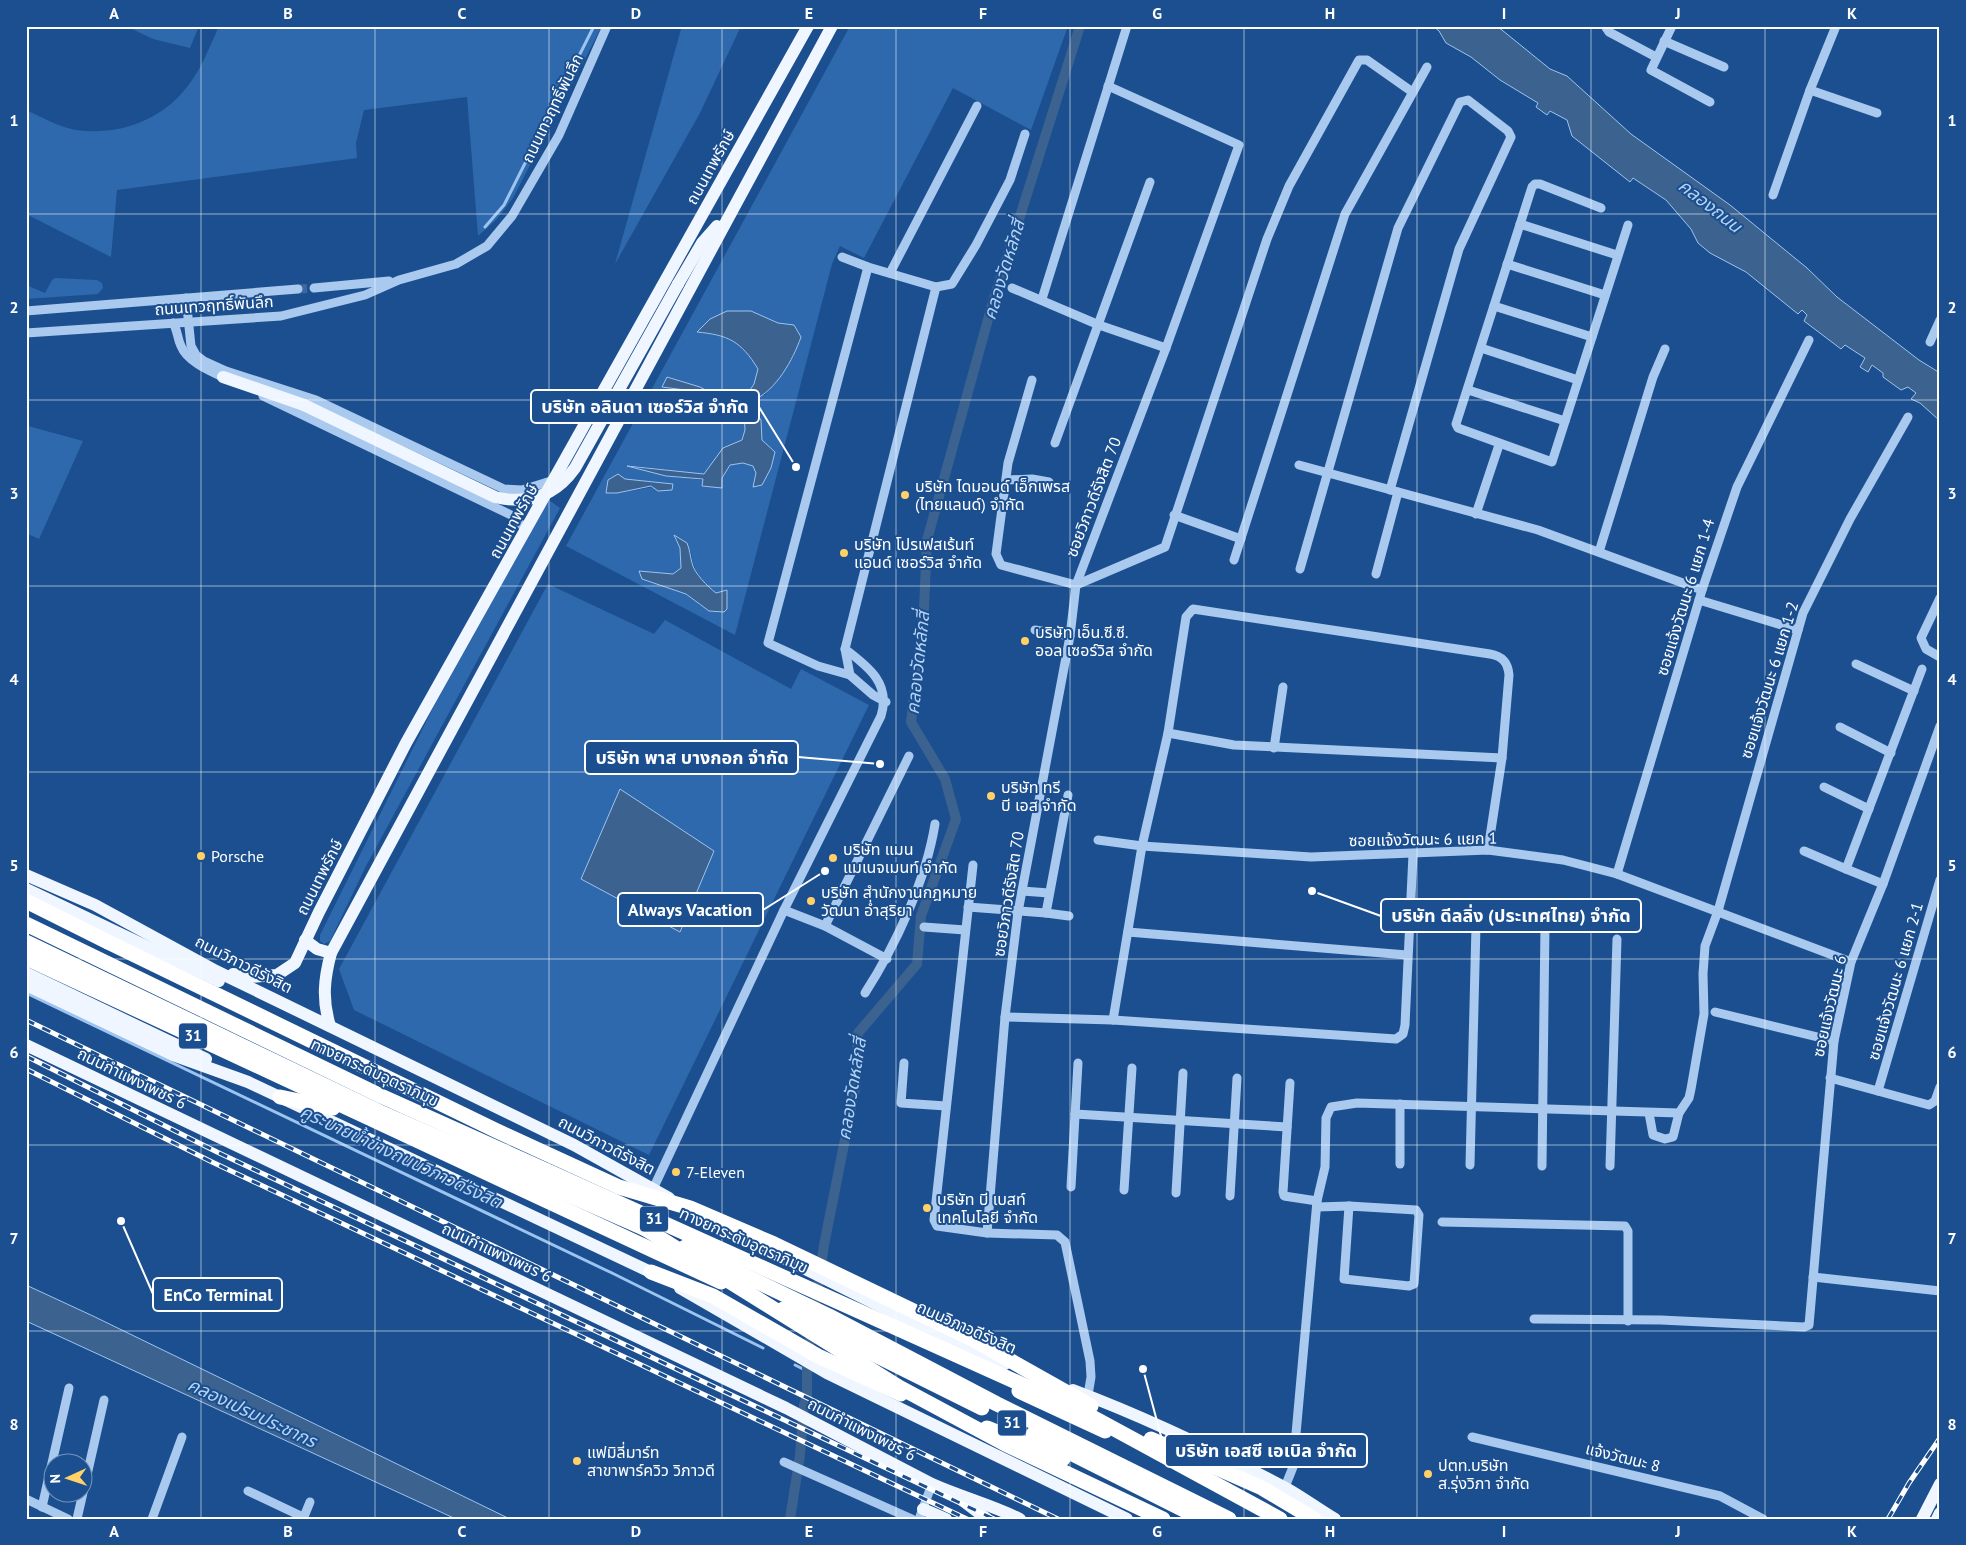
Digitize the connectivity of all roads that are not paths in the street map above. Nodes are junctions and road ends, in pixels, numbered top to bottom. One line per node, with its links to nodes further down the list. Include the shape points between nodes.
1 (608, 26): 30 (street, ถนนเทวฤทธิ์พันลึก, via 559,136 512,216 486,246 456,264)
2 (808, 26): 61 (main road, ถนนเทพรักษ์)
3 (832, 26): 21 (main road)
4 (1127, 26): 12 (street)
5 (1605, 26): 9 (street, via 1609,32)
6 (1672, 26): 8 (street)
7 (1836, 26): 13 (street)
8 (1664, 41): 9 (street); 11 (street)
9 (1656, 56): 15 (street, via 1652,67 1655,73)
10 (1427, 67): 14 (street)
11 (1724, 67)
12 (1108, 86): 37 (street); 48 (street, ซอยวิภาวดีรังสิต 70, via 1239,145)
13 (1810, 90): 17 (street); 20 (street)
14 (1411, 91): 68 (street, via 1367,60 1359,60 1355,65 1289,186 1267,238); 70 (street, via 1345,214)
15 (1710, 102)
16 (976, 106): 29 (street)
17 (1877, 113)
18 (1024, 134): 31 (street, via 1010,180 955,282)
19 (1150, 182): 43 (street)
20 (1773, 195)
21 (733, 207): 51 (main road, bridge, via 702,244 575,468 560,486 539,497 525,500 494,496 304,405); 133 (main road)
22 (1601, 208): 23 (street, via 1535,184)
23 (1520, 224): 25 (street); 27 (street)
24 (1628, 225): 25 (street)
25 (1618, 255): 35 (street)
26 (842, 257): 28 (street)
27 (1507, 264): 35 (street); 38 (street)
28 (868, 267): 29 (street); 86 (street, via 768,643 818,666)
29 (890, 272): 31 (street)
30 (399, 280): 32 (street, ถนนเทวฤทธิ์พันลึก); 41 (street, ถนนเทวฤทธิ์พันลึก, via 365,295 281,316)
31 (936, 287): 82 (street)
32 (314, 288)
33 (1012, 288): 37 (street)
34 (298, 289): 36 (street, ถนนเทวฤทธิ์พันลึก)
35 (1605, 295): 45 (street)
36 (186, 298): 39 (street, ถนนเทวฤทธิ์พันลึก); 41 (street)
37 (1042, 299): 43 (street)
38 (1494, 306): 45 (street); 49 (street)
39 (26, 311)
40 (1940, 320): 47 (street)
41 (187, 322): 42 (street, ถนนเทวฤทธิ์พันลึก); 64 (street, via 191,346 196,356 204,361 316,400)
42 (173, 323): 44 (street, ถนนเทวฤทธิ์พันลึก); 51 (street, via 186,354)
43 (1099, 325): 48 (street); 57 (street)
44 (26, 333)
45 (1592, 337): 53 (street)
46 (1809, 340): 76 (street, ซอยแจ้งวัฒนะ 6 แยก 1-4, via 1737,487)
47 (1930, 342)
48 (1166, 348): 75 (street, ซอยวิภาวดีรังสิต 70)
49 (1481, 348): 53 (street); 54 (street)
50 (1665, 349): 71 (street, via 1653,377)
51 (223, 377): 66 (street)
52 (1032, 380): 62 (street, via 1008,463)
53 (1578, 380): 56 (street)
54 (1468, 390): 56 (street); 58 (street, via 1457,428)
55 (1908, 418): 80 (street, ซอยแจ้งวัฒนะ 6 แยก 1-2, via 1830,556)
56 (1565, 421): 58 (street, via 1552,462)
57 (1055, 443)
58 (1499, 445): 67 (street)
59 (1300, 466): 60 (street)
60 (1327, 473): 65 (street); 65 (street, via 1398,228 1460,102 1468,100 1508,131 1511,137 1459,249); 73 (street)
61 (555, 480): 64 (street, via 522,490); 69 (main road, ถนนเทพรักษ์)
62 (1007, 480): 63 (street); 75 (street, via 996,554 1001,565)
63 (1049, 482)
64 (504, 489): 66 (street, via 510,503 509,507)
65 (1394, 491): 67 (street); 74 (street)
66 (499, 510): 69 (street, via 518,520)
67 (1476, 514): 71 (street, via 1538,530)
68 (1174, 515): 70 (street); 75 (street, via 1165,547)
69 (528, 530): 131 (main road, ถนนเทพรักษ์, via 406,743)
70 (1241, 539): 72 (street)
71 (1599, 552): 76 (street)
72 (1234, 560)
73 (1300, 569)
74 (1376, 574)
75 (1076, 585): 81 (street, ซอยวิภาวดีรังสิต 70)
76 (1702, 590): 78 (street, ซอยแจ้งวัฒนะ 6 แยก 1-4)
77 (1940, 598): 83 (street, via 1921,638 1926,649)
78 (1699, 600): 80 (street); 109 (street, ซอยแจ้งวัฒนะ 6 แยก 1-4)
79 (1035, 630): 81 (street)
80 (1798, 630): 118 (street, ซอยแจ้งวัฒนะ 6 แยก 1-2)
81 (1070, 636): 113 (street, ซอยวิภาวดีรังสิต 70)
82 (845, 649): 86 (street); 89 (street, via 876,678)
83 (1940, 657)
84 (1856, 664): 88 (street)
85 (1922, 669): 88 (street)
86 (850, 675): 89 (street, via 873,696)
87 (1283, 687): 93 (street)
88 (1914, 691): 94 (street)
89 (886, 702): 117 (street)
90 (1940, 726): 111 (street, ซอยแจ้งวัฒนะ 6)
91 (1840, 727): 94 (street)
92 (1168, 733): 93 (street, via 1234,745); 96 (street, via 1186,617 1190,610 1199,609 1497,655 1507,664 1509,675); 102 (street)
93 (1274, 748): 96 (street)
94 (1890, 753): 99 (street)
95 (910, 756): 125 (street)
96 (1502, 758): 103 (street)
97 (1824, 787): 99 (street)
98 (1068, 795): 114 (street)
99 (1869, 809): 107 (street)
100 (935, 824): 136 (street, via 926,864)
101 (1098, 840): 102 (street, ซอยแจ้งวัฒนะ 6 แยก 1)
102 (1142, 846): 105 (street, ซอยแจ้งวัฒนะ 6 แยก 1, via 1311,857); 129 (street)
103 (1488, 850): 105 (street, ซอยแจ้งวัฒนะ 6 แยก 1); 109 (street, ซอยแจ้งวัฒนะ 6 แยก 1, via 1563,860)
104 (1804, 851): 107 (street)
105 (1413, 854): 134 (street)
106 (973, 865): 116 (street)
107 (1846, 869): 111 (street)
108 (26, 874): 138 (main road, ถนนวิภาวดีรังสิต / 31, via 95,905)
109 (1617, 874): 118 (street, ซอยแจ้งวัฒนะ 6 แยก 1)
110 (1940, 880): 158 (street, ซอยแจ้งวัฒนะ 6 แยก 2-1)
111 (1883, 884): 137 (street, ซอยแจ้งวัฒนะ 6)
112 (26, 889): 146 (main road, via 297,1018)
113 (1022, 890): 114 (street); 119 (street, ซอยวิภาวดีรังสิต 70)
114 (1049, 892): 120 (street)
115 (28, 902): 225 (highway, bridge, via 495,1130 620,1187 690,1208 774,1244 972,1340 1150,1438 1262,1488)
116 (968, 908): 119 (street); 128 (street)
117 (784, 910): 125 (street); 178 (street)
118 (1718, 911): 137 (street, ซอยแจ้งวัฒนะ 6 แยก 1); 167 (street, ซอยแจ้งวัฒนะ 6 แยก 1-2, via 1705,946 1704,1014 1691,1089)
119 (1018, 912): 120 (street); 143 (street, ซอยวิภาวดีรังสิต 70)
120 (1046, 913): 121 (street)
121 (1069, 916)
122 (26, 919): 200 (highway, 31, via 816,1297)
123 (26, 924): 224 (highway, ทางยกระดับอุตราภิมุข / 31, bridge, via 382,1096 1083,1412)
124 (1545, 925): 163 (street)
125 (826, 926): 136 (street)
126 (1476, 926): 162 (street)
127 (924, 927): 128 (street)
128 (965, 930): 161 (street)
129 (1128, 932): 134 (street); 144 (street)
130 (1617, 939): 164 (street)
131 (305, 940): 133 (main road, via 317,949); 138 (main road, ถนนเทพรักษ์, via 295,963 277,975 249,977)
132 (26, 942): 185 (highway, ทางยกระดับอุตราภิมุข / 31, via 380,1112)
133 (331, 953): 145 (main road, via 324,985 324,1006)
134 (1406, 955): 144 (street, via 1405,1025 1403,1034 1396,1039)
135 (26, 958): 165 (highway, 31)
136 (887, 959): 141 (street)
137 (1851, 962): 147 (street, ซอยแจ้งวัฒนะ 6)
138 (216, 971): 145 (main road, ถนนวิภาวดีรังสิต / 31)
139 (26, 973): 155 (main road)
140 (26, 985): 155 (main road, 31, via 174,1054)
141 (865, 993)
142 (1715, 1012): 147 (street)
143 (1005, 1017): 144 (street); 186 (street, ซอยวิภาวดีรังสิต 70)
144 (1113, 1020)
145 (330, 1026): 146 (main road, ถนนวิภาวดีรังสิต / 31)
146 (357, 1039): 178 (main road, ถนนวิภาวดีรังสิต / 31, via 574,1145)
147 (1834, 1042): 154 (street, ซอยแจ้งวัฒนะ 6)
148 (26, 1045): 201 (main road, ถนนกำแพงเพชร 6, via 786,1408)
149 (904, 1063): 161 (street, via 901,1103)
150 (1078, 1063): 168 (street)
151 (1132, 1068): 169 (street)
152 (1183, 1073): 170 (street)
153 (1236, 1078): 171 (street)
154 (1830, 1078): 158 (street); 188 (street, ซอยแจ้งวัฒนะ 6)
155 (248, 1082): 159 (main road, 31)
156 (1290, 1083): 172 (street)
157 (1940, 1087): 158 (street, via 1936,1101 1929,1105)
158 (1878, 1091)
159 (280, 1097): 165 (highway); 187 (main road, 31)
160 (1400, 1104): 162 (street); 173 (street); 182 (street, via 1357,1103 1332,1107 1326,1118 1325,1167)
161 (946, 1106): 186 (street, via 934,1220 937,1226)
162 (1471, 1107): 163 (street); 174 (street)
163 (1543, 1109): 164 (street); 175 (street)
164 (1612, 1112): 166 (street); 176 (street)
165 (359, 1113): 222 (highway, 31, via 642,1247 816,1324)
166 (1650, 1113): 167 (street); 167 (street, ซอยแจ้งวัฒนะ 6 แยก 1-2, via 1652,1135 1665,1139 1673,1137)
167 (1679, 1113)
168 (1075, 1114): 169 (street); 177 (street)
169 (1128, 1118): 170 (street); 179 (street)
170 (1180, 1121): 171 (street); 180 (street)
171 (1234, 1124): 172 (street); 181 (street)
172 (1287, 1127): 182 (street, via 1284,1196)
173 (1400, 1164)
174 (1470, 1165)
175 (1542, 1166)
176 (1610, 1166)
177 (1071, 1187)
178 (653, 1189): 194 (main road, ถนนวิภาวดีรังสิต / 31, via 956,1344)
179 (1124, 1190)
180 (1176, 1193)
181 (1230, 1196)
182 (1317, 1204): 183 (street); 203 (street, via 1293,1467)
183 (1349, 1206): 183 (street, via 1344,1279 1414,1284 1419,1215 1416,1210)
184 (1442, 1222): 191 (street, via 1625,1226 1628,1231)
185 (639, 1226): 220 (highway, bridge, via 899,1387 1005,1444); 223 (highway, ทางยกระดับอุตราภิมุข / 31, bridge, via 829,1316)
186 (987, 1233): 194 (street, via 1057,1235 1066,1242 1090,1361)
187 (651, 1272): 192 (main road, 31); 192 (highway, via 713,1296 798,1345)
188 (1813, 1277): 189 (street); 191 (street, ซอยแจ้งวัฒนะ 6, via 1810,1320 1804,1327)
189 (1940, 1291)
190 (1534, 1319): 191 (street)
191 (1628, 1321)
192 (812, 1361): 211 (main road, 31, via 939,1429); 221 (highway, bridge, via 1058,1457)
193 (69, 1388): 208 (street)
194 (1088, 1396): 199 (main road, ถนนวิภาวดีรังสิต / 31, via 1143,1418)
195 (104, 1400): 214 (street)
196 (182, 1437): 215 (street)
197 (1472, 1437): 227 (street, แจ้งวัฒนะ 8, via 1720,1496)
198 (784, 1462): 216 (street)
199 (1233, 1462): 200 (highway); 203 (main road, ถนนวิภาวดีรังสิต / 31)
200 (1175, 1464): 224 (highway, 31)
201 (932, 1484): 205 (main road, ถนนกำแพงเพชร 6); 209 (street)
202 (1940, 1484): 228 (main road)
203 (1285, 1488): 226 (main road, ถนนวิภาวดีรังสิต / 31)
204 (248, 1491): 212 (street)
205 (952, 1493): 218 (main road, ถนนกำแพงเพชร 6); 219 (main road, ถนนกำแพงเพชร 6, via 997,1507)
206 (26, 1499): 208 (street)
207 (310, 1502): 212 (street)
208 (42, 1507): 213 (street)
209 (921, 1514): 217 (main road)
210 (1940, 1514): 229 (main road)
211 (1120, 1517)
212 (303, 1518)
213 (68, 1519)
214 (77, 1519)
215 (152, 1519)
216 (912, 1519)
217 (946, 1519)
218 (987, 1519)
219 (1020, 1519)
220 (1163, 1519)
221 (1183, 1519)
222 (1202, 1519)
223 (1229, 1519)
224 (1280, 1519)
225 (1314, 1519)
226 (1335, 1519)
227 (1763, 1519)
228 (1922, 1519)
229 (1937, 1519)

